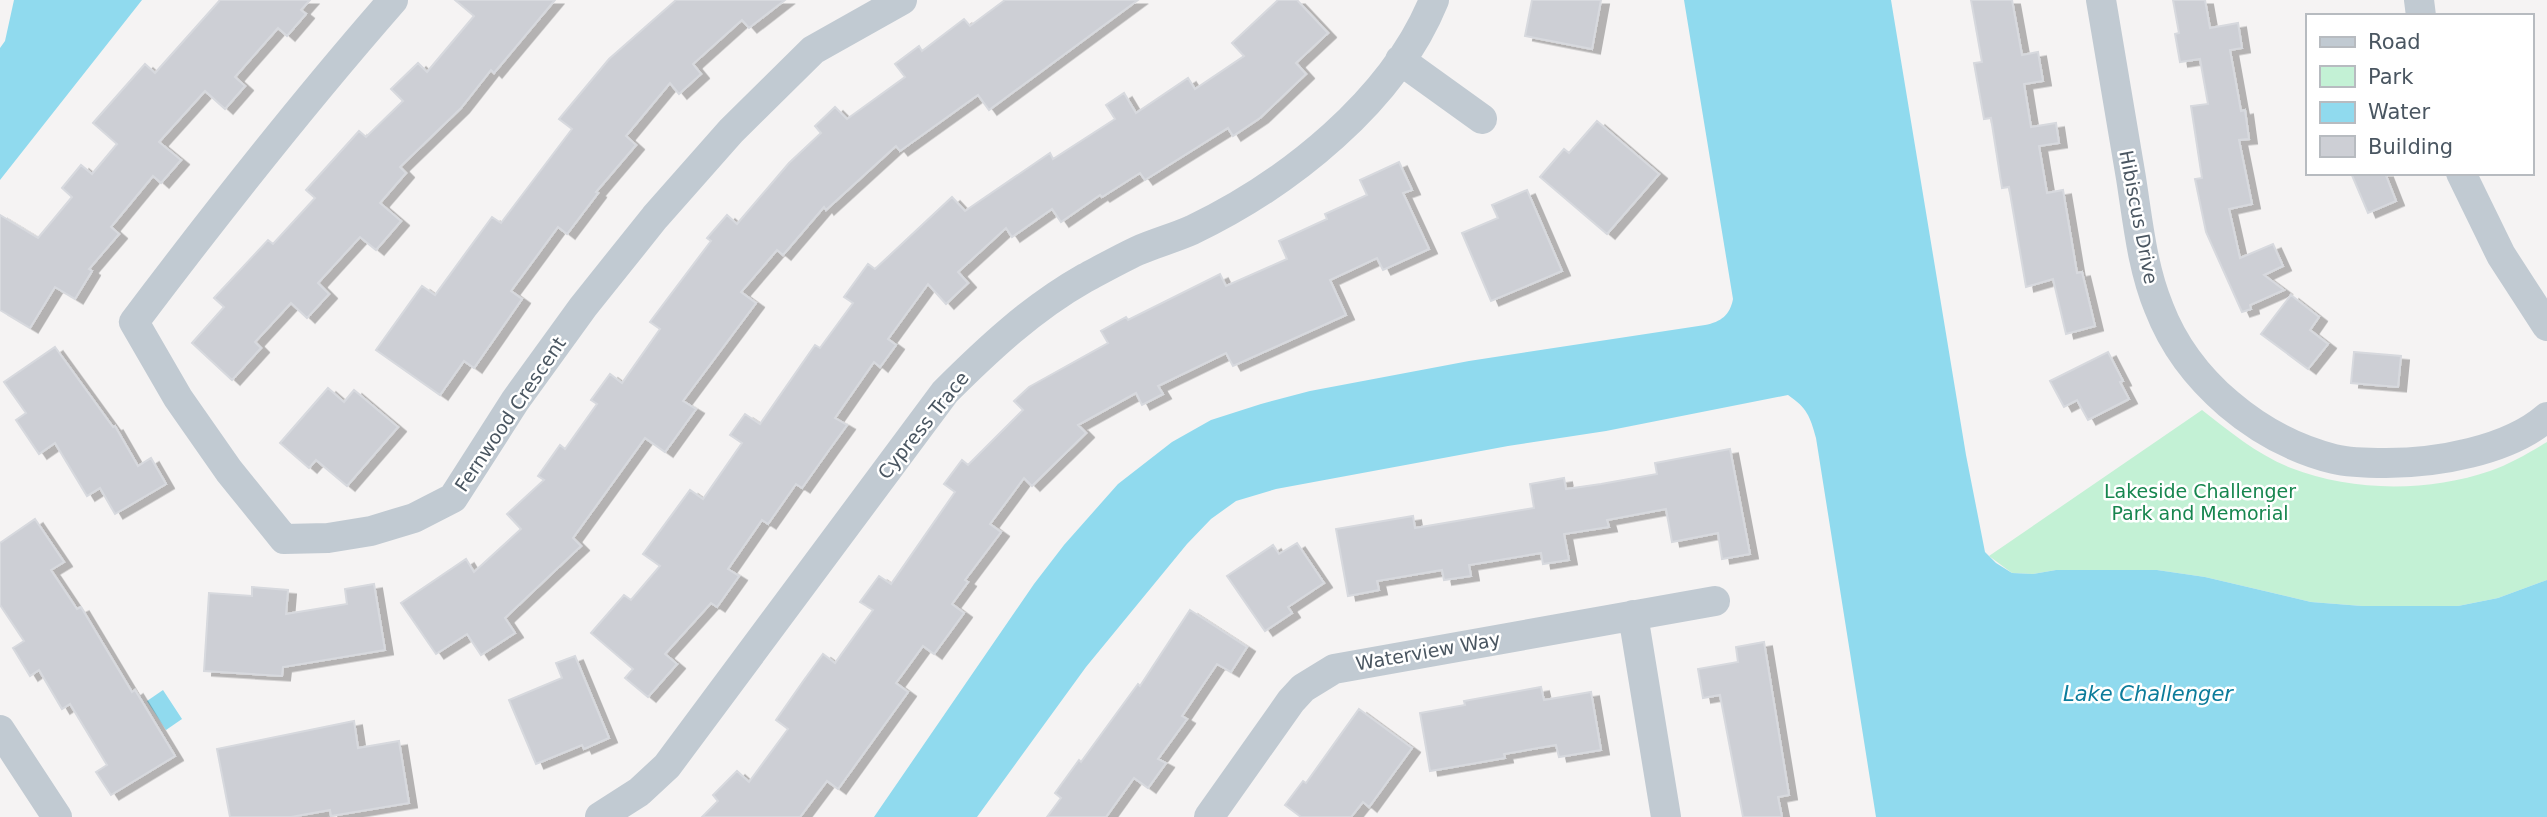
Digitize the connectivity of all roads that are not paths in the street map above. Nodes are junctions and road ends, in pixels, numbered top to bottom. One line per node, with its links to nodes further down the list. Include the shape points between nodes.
1 (393, 0): 2 (street, Fernwood Crescent, via 226,200 134,322 186,409 284,539 371,531 414,518 453,498 583,307 714,150 813,50)
2 (902, 0)
3 (1434, 0): 5 (street, Cypress Trace)
4 (2102, 0): 9 (street, Hibiscus Drive, via 2144,262 2159,309 2184,355 2218,394 2260,428 2294,445 2335,459 2371,463 2446,458 2497,445)
5 (1400, 60): 6 (street); 14 (street, Cypress Trace, via 1332,137 1288,173 1190,231 1084,279 987,349 945,391 667,766 639,792)
6 (1482, 120)
7 (2462, 175): 8 (street, via 2501,255)
8 (2547, 326)
9 (2547, 417)
10 (1715, 601): 11 (street, Waterview Way)
11 (1633, 615): 15 (street, Waterview Way, via 1334,669 1310,682 1291,701); 16 (street)
12 (0, 730): 13 (street)
13 (57, 817)
14 (600, 817)
15 (1209, 817)
16 (1665, 817)

